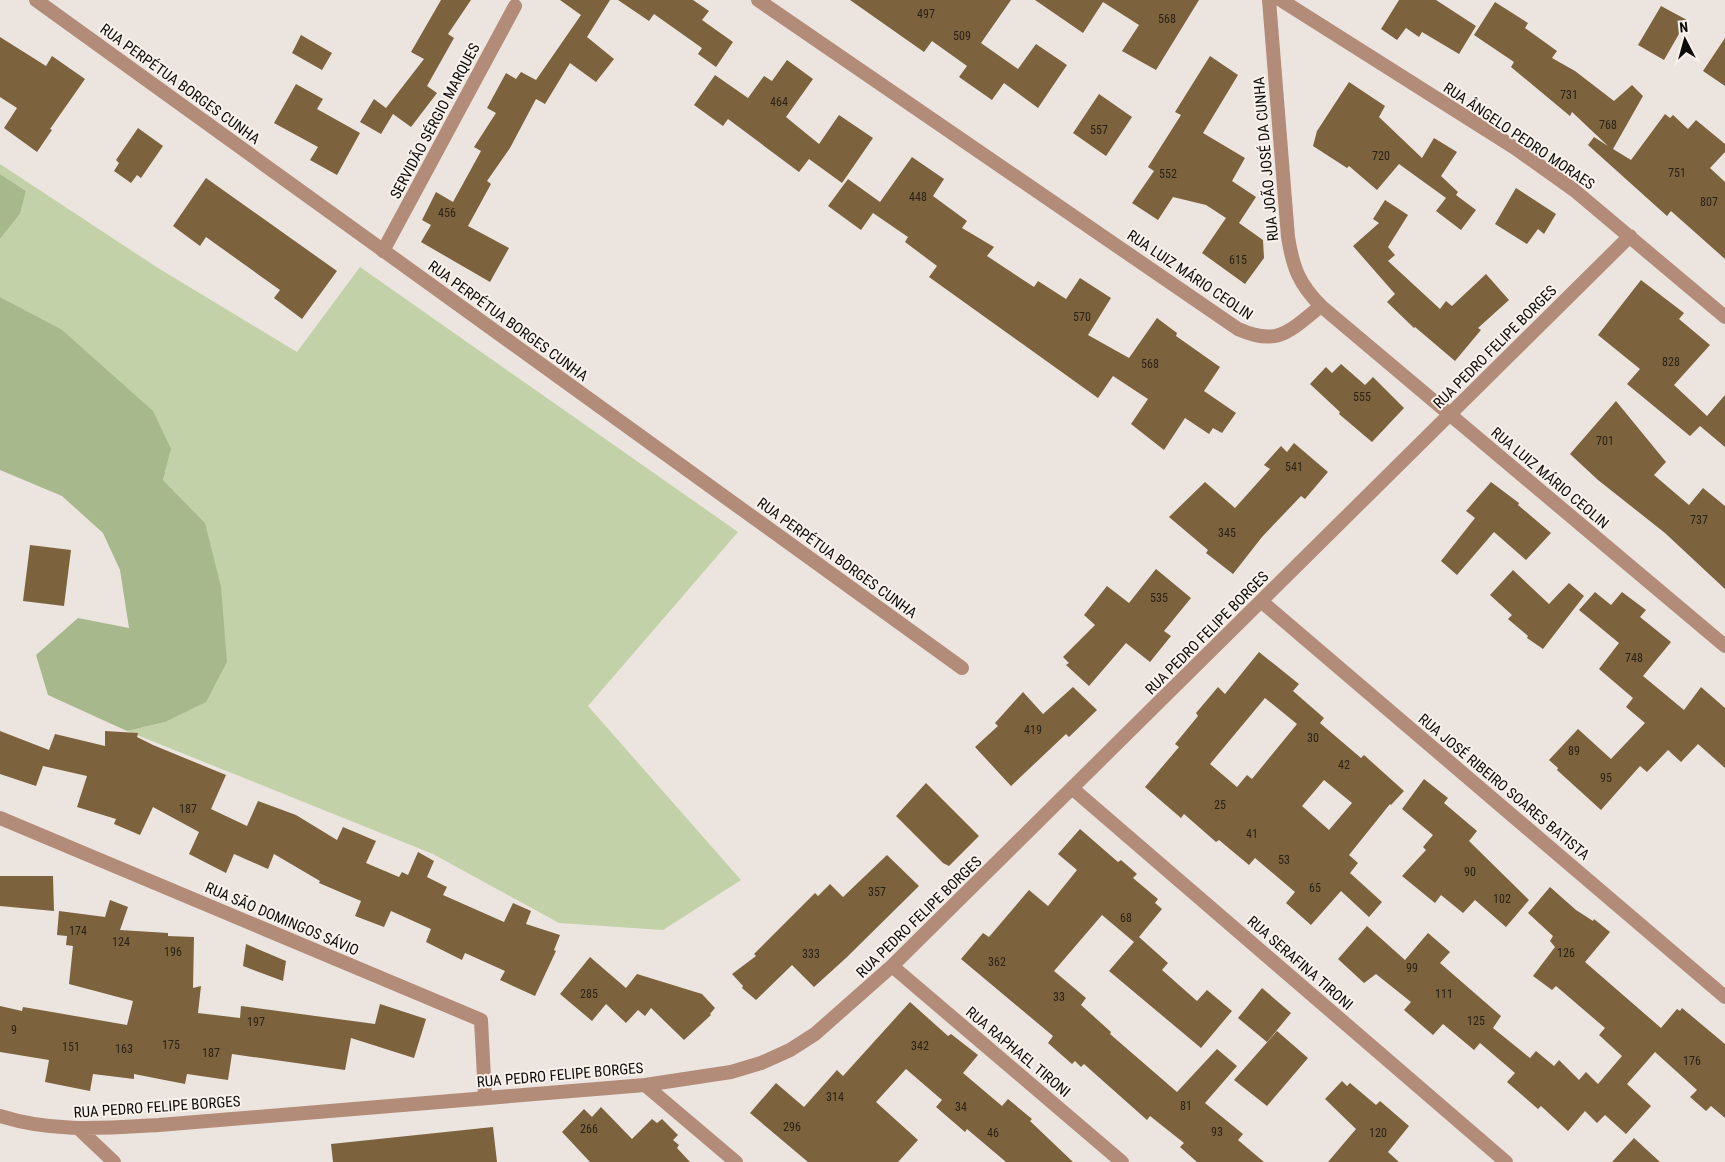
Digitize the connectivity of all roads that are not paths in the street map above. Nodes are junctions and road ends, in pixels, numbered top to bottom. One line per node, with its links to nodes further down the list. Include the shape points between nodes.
1 (36, 0): 7 (street, RUA PERPÉTUA BORGES CUNHA)
2 (758, 0): 8 (street, RUA LUIZ MÁRIO CEOLIN, via 1238,329 1254,336 1272,338 1289,331)
3 (1269, 0): 8 (street, RUA JOÃO JOSÉ DA CUNHA, via 1290,253 1298,277)
4 (1281, 0): 6 (street, RUA ÂNGELO PEDRO MORAES, via 1515,148)
5 (515, 6): 7 (street, SERVIDÃO SÉRGIO MARQUES)
6 (1630, 236): 9 (street, RUA ÂNGELO PEDRO MORAES); 10 (street, RUA PEDRO FELIPE BORGES)
7 (383, 251): 13 (street, RUA PERPÉTUA BORGES CUNHA)
8 (1321, 306): 10 (street, RUA LUIZ MÁRIO CEOLIN)
9 (1725, 317)
10 (1450, 415): 11 (street, RUA PEDRO FELIPE BORGES); 12 (street, RUA LUIZ MÁRIO CEOLIN)
11 (1262, 602): 14 (street, RUA PEDRO FELIPE BORGES); 17 (street, RUA JOSÉ RIBEIRO SOARES BATISTA)
12 (1725, 646)
13 (962, 668)
14 (1073, 789): 16 (street, RUA PEDRO FELIPE BORGES); 25 (street, RUA SERAFINA TIRONI)
15 (0, 818): 19 (street, RUA SÃO DOMINGOS SÁVIO, via 481,1020)
16 (892, 966): 18 (street, RUA PEDRO FELIPE BORGES, via 839,1015 790,1050 731,1072); 24 (street, RUA RAPHAEL TIRONI)
17 (1725, 997)
18 (645, 1085): 19 (street, RUA PEDRO FELIPE BORGES); 23 (street)
19 (485, 1097): 21 (street, RUA PEDRO FELIPE BORGES)
20 (0, 1116): 21 (street, RUA PEDRO FELIPE BORGES, via 46,1127)
21 (79, 1129): 22 (street)
22 (114, 1162)
23 (736, 1162)
24 (1122, 1162)
25 (1506, 1162)

